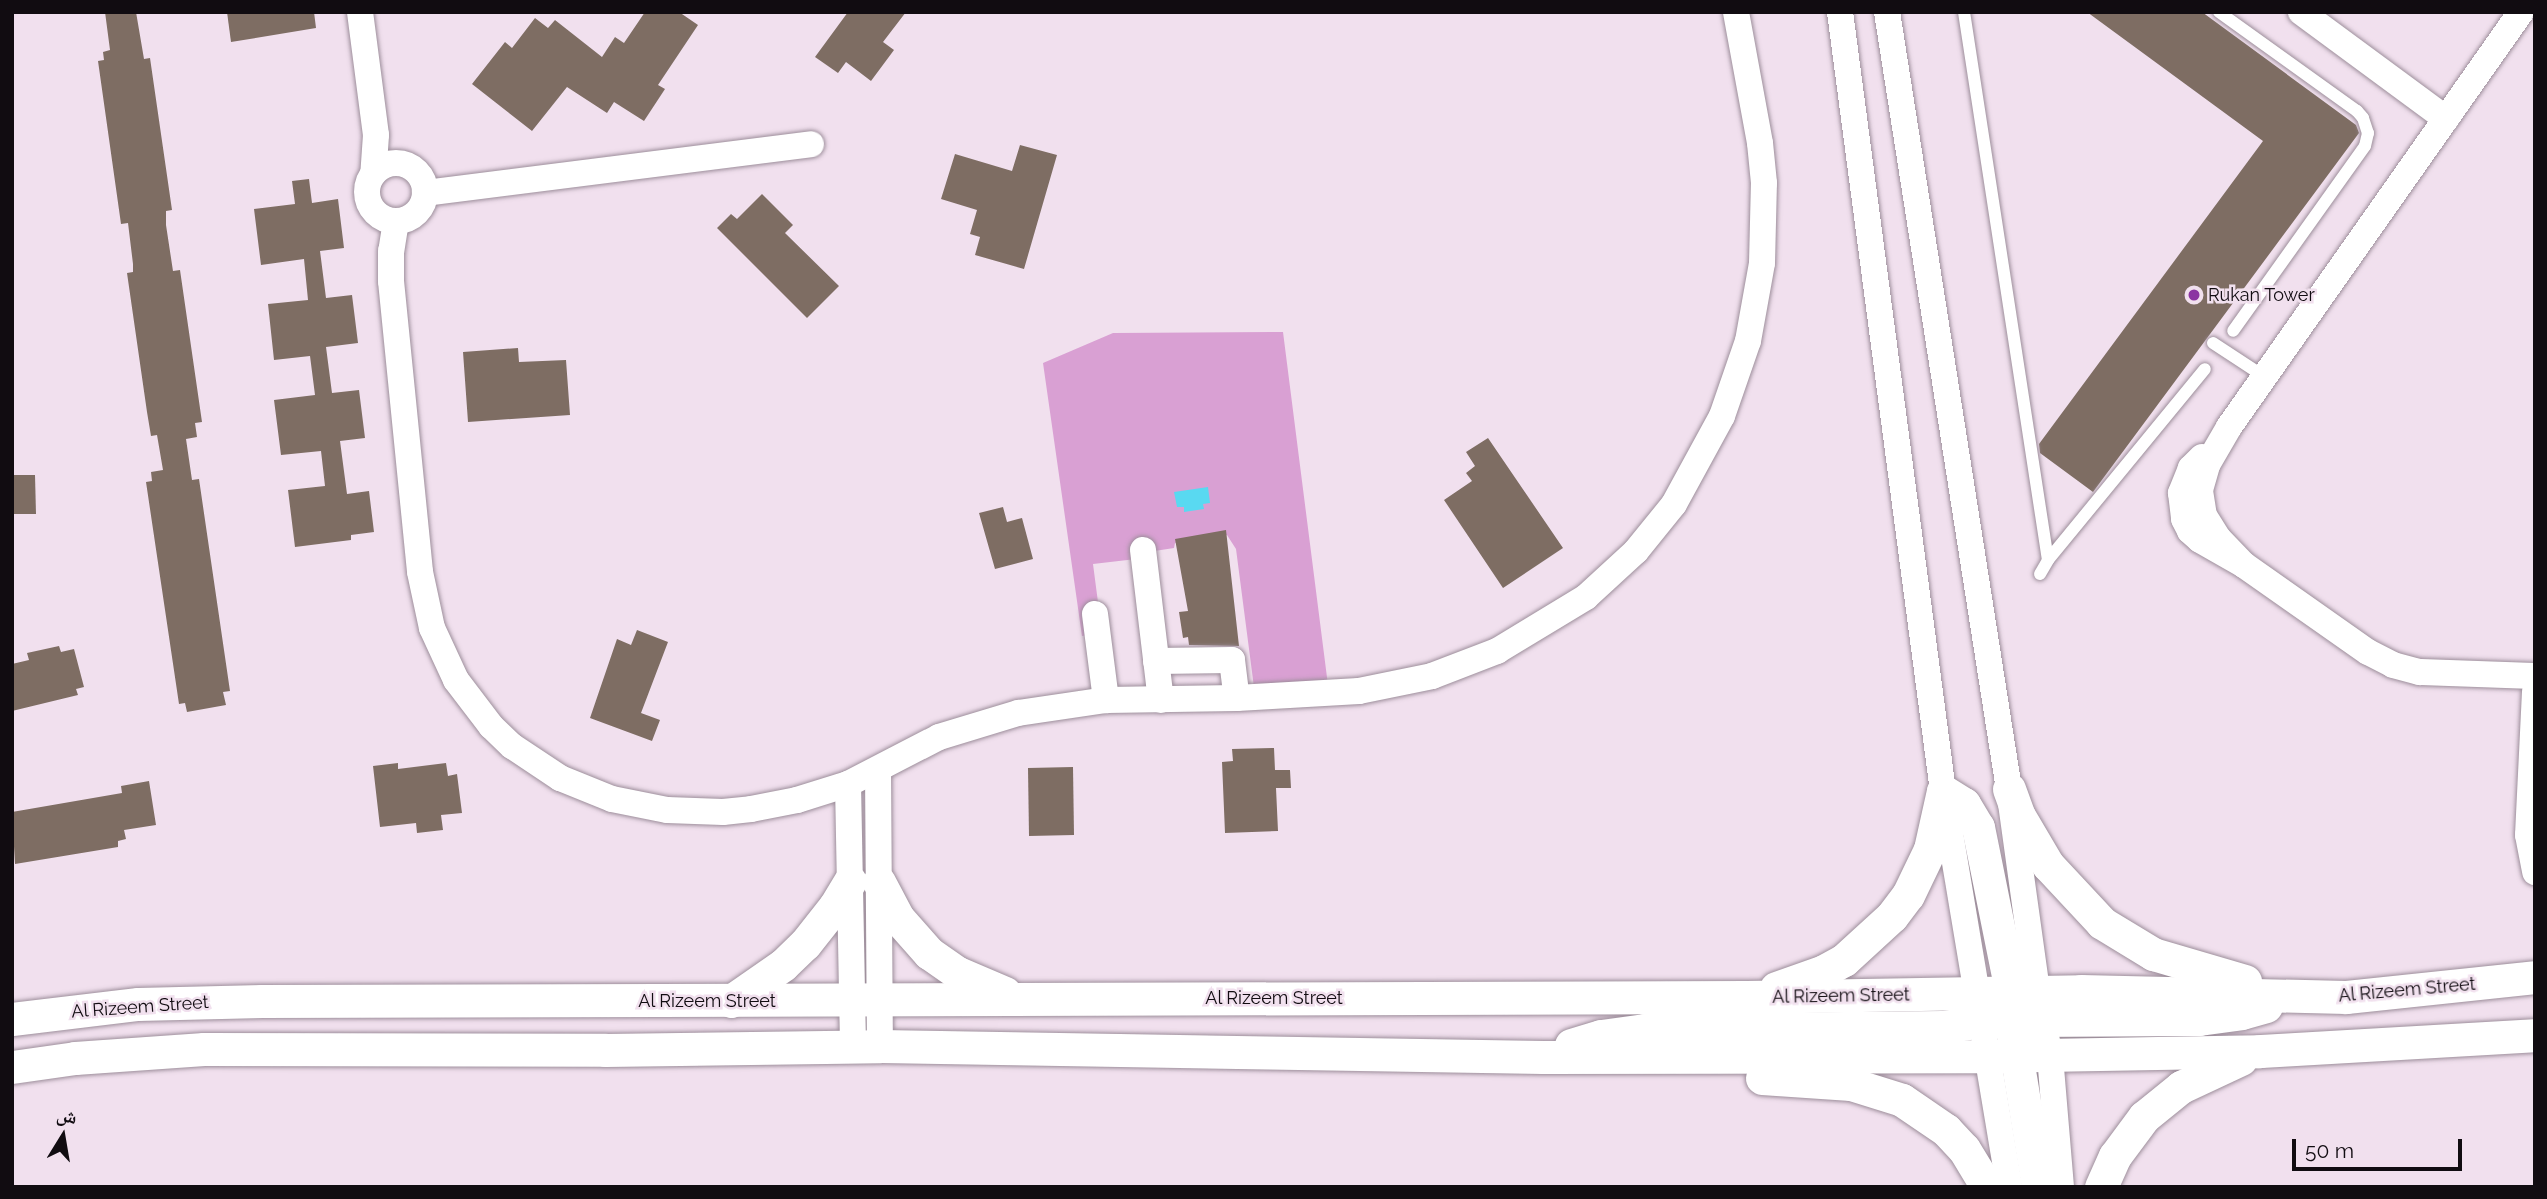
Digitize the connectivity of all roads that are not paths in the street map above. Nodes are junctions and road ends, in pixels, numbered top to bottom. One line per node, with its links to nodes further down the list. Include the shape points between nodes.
1 (360, 12): 10 (street)
2 (1736, 12): 27 (street, via 1760,143 1762,262 1737,379 1704,452 1668,512 1636,551 1586,597 1497,651 1396,685)
3 (1840, 12): 33 (street)
4 (1887, 12): 32 (street)
5 (1964, 12): 21 (lane)
6 (2219, 12): 16 (lane, via 2357,111 2368,133 2365,146)
7 (2301, 12): 9 (street)
8 (2521, 12): 9 (street)
9 (2446, 119): 19 (street)
10 (375, 122): 12 (street); 13 (street)
11 (811, 144): 14 (street)
12 (403, 164): 13 (street, via 386,164); 14 (street, via 416,171)
13 (373, 174): 15 (street, via 367,188 370,205 380,217)
14 (425, 193): 15 (street, via 419,209)
15 (396, 221): 31 (street, via 391,281 420,572 439,646 473,704 512,746 551,773 639,806 732,811 788,802)
16 (2233, 331)
17 (2213, 343): 19 (lane)
18 (2205, 369): 21 (lane)
19 (2265, 377): 25 (street, via 2229,427 2191,468 2181,493 2190,531 2393,665 2434,673)
20 (1143, 550): 24 (street)
21 (2048, 560): 22 (lane)
22 (2040, 574)
23 (1095, 614): 28 (street)
24 (1156, 662): 27 (street, via 1227,658 1234,663); 29 (street)
25 (2535, 676)
26 (2535, 692): 34 (street, via 2528,835)
27 (1237, 698): 29 (street)
28 (1106, 700): 29 (street); 30 (street, via 978,723 908,750)
29 (1161, 700)
30 (878, 770): 31 (street); 35 (street)
31 (848, 784): 35 (street)
32 (2009, 789): 37 (street, via 2048,865 2102,923 2153,954); 42 (street)
33 (1943, 791): 38 (street, via 1936,832 1920,873 1874,935 1824,971); 42 (street, via 1964,804 1978,827)
34 (2535, 872)
35 (865, 881): 39 (street, via 929,953 968,978); 40 (street, via 835,906 783,965); 41 (street)
36 (2535, 977): 37 (street, Al Rizeem Street, via 2346,997)
37 (2294, 995): 42 (street, via 2221,1017)
38 (1747, 997): 39 (street, Al Rizeem Street); 42 (street, Al Rizeem Street)
39 (1017, 998): 41 (street, Al Rizeem Street)
40 (731, 1001): 41 (street, Al Rizeem Street); 43 (street, Al Rizeem Street, via 181,1002)
41 (866, 1001): 45 (street)
42 (2012, 1010): 47 (street); 47 (street, via 1995,1037); 48 (street, via 1943,1027 1645,1030 1601,1036)
43 (12, 1019)
44 (2535, 1035): 46 (street)
45 (867, 1046): 48 (street); 50 (street, via 204,1049)
46 (2260, 1051): 47 (street); 55 (street, via 2202,1076 2161,1101 2128,1136)
47 (2018, 1056): 49 (street); 52 (street); 53 (street); 54 (street)
48 (1543, 1057): 49 (street)
49 (1710, 1058): 51 (street, via 1735,1075 1851,1084 1902,1100 1946,1130 1964,1149)
50 (12, 1068)
51 (1987, 1187)
52 (2009, 1187)
53 (2038, 1187)
54 (2061, 1187)
55 (2101, 1187)

